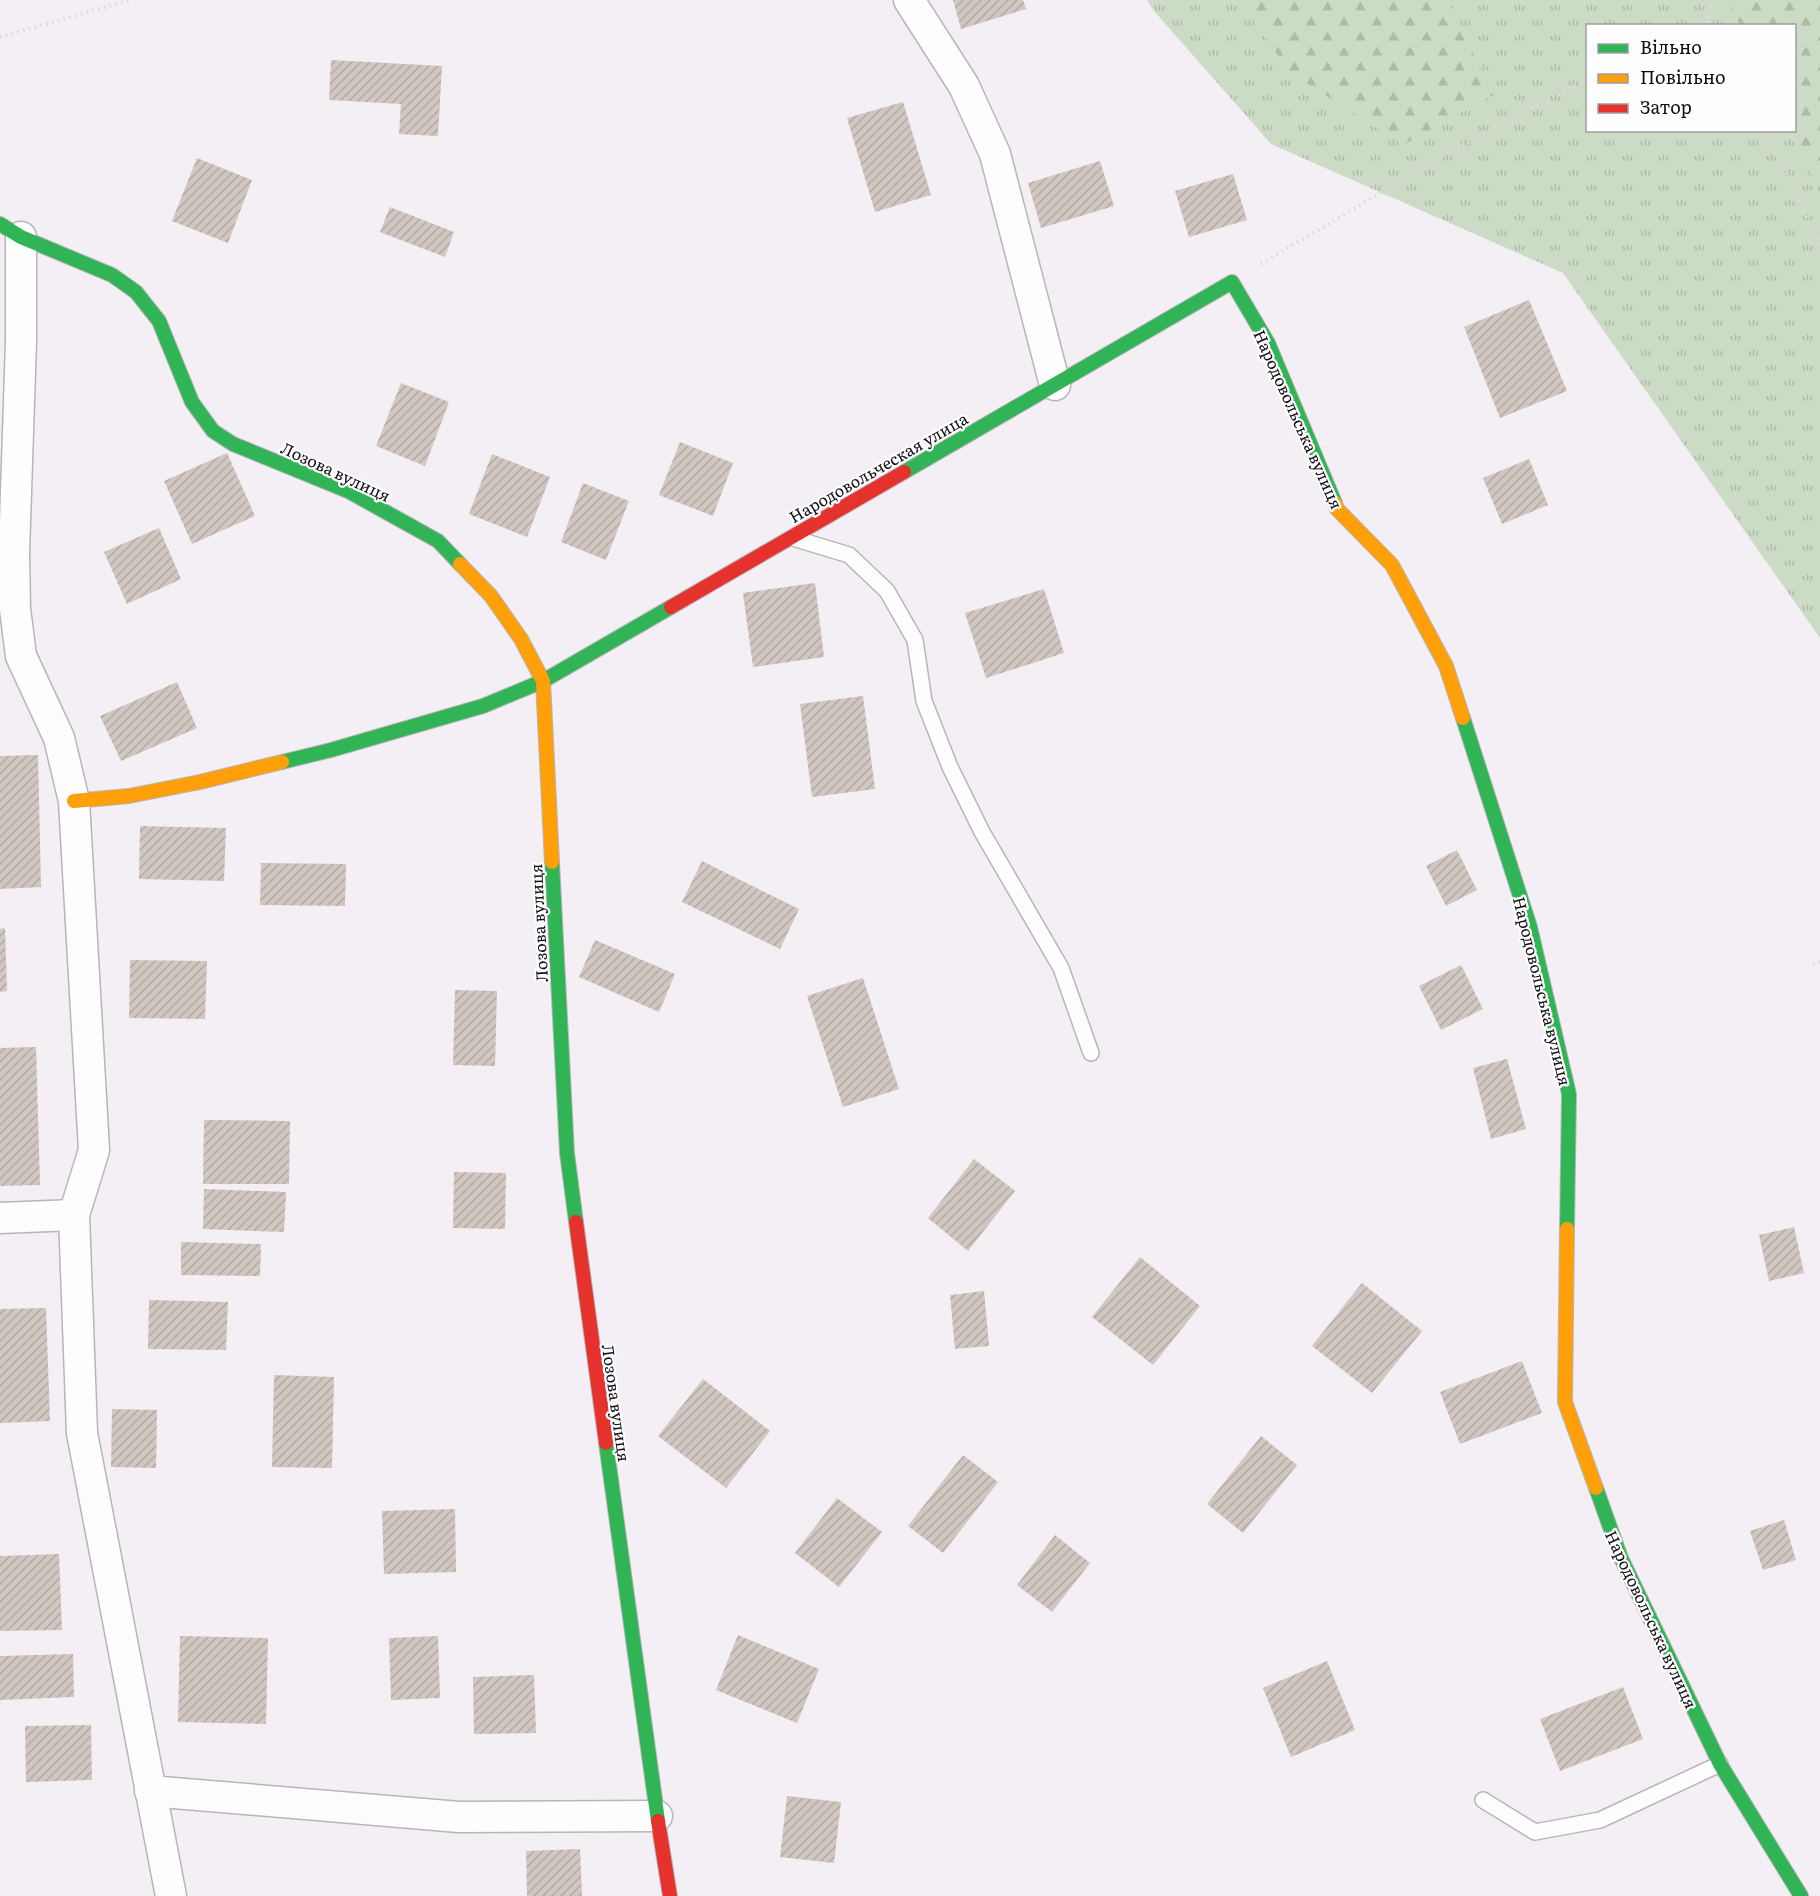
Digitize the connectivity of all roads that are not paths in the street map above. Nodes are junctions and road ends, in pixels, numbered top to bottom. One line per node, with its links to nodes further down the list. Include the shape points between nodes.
1 (909, 0): 4 (street, via 964,86 995,154)
2 (11, 230): 6 (street, Лозова вулиця, via 112,275 136,292 159,321 192,402 213,431 234,444 348,491 438,541 491,596 521,639); 7 (street, via 21,341 15,609 21,656 59,738)
3 (1232, 282): 4 (street, Народовольческая улица); 11 (street, Народовольська вулиця, via 1268,343 1337,509 1392,565 1446,666 1530,927 1569,1094 1565,1402 1621,1558)
4 (1054, 385): 5 (street, Народовольческая улица)
5 (790, 537): 6 (street, Народовольческая улица); 8 (lane, via 849,555 887,591 915,640 924,701 950,767 982,832 1061,968)
6 (543, 681): 7 (street, Народовольческая улица, via 483,706 331,750 200,782 129,796); 14 (street, Лозова вулиця, via 567,1153)
7 (74, 801): 9 (street, via 94,1150)
8 (1091, 1053)
9 (74, 1215): 10 (street); 12 (street, via 82,1433)
10 (0, 1218)
11 (1720, 1764): 13 (lane, via 1600,1820 1535,1832); 17 (street, Народовольська вулиця)
12 (150, 1791): 14 (street, via 459,1817); 15 (street)
13 (1483, 1800)
14 (657, 1816): 16 (street, Лозова вулиця)
15 (171, 1896)
16 (670, 1896)
17 (1801, 1896)

